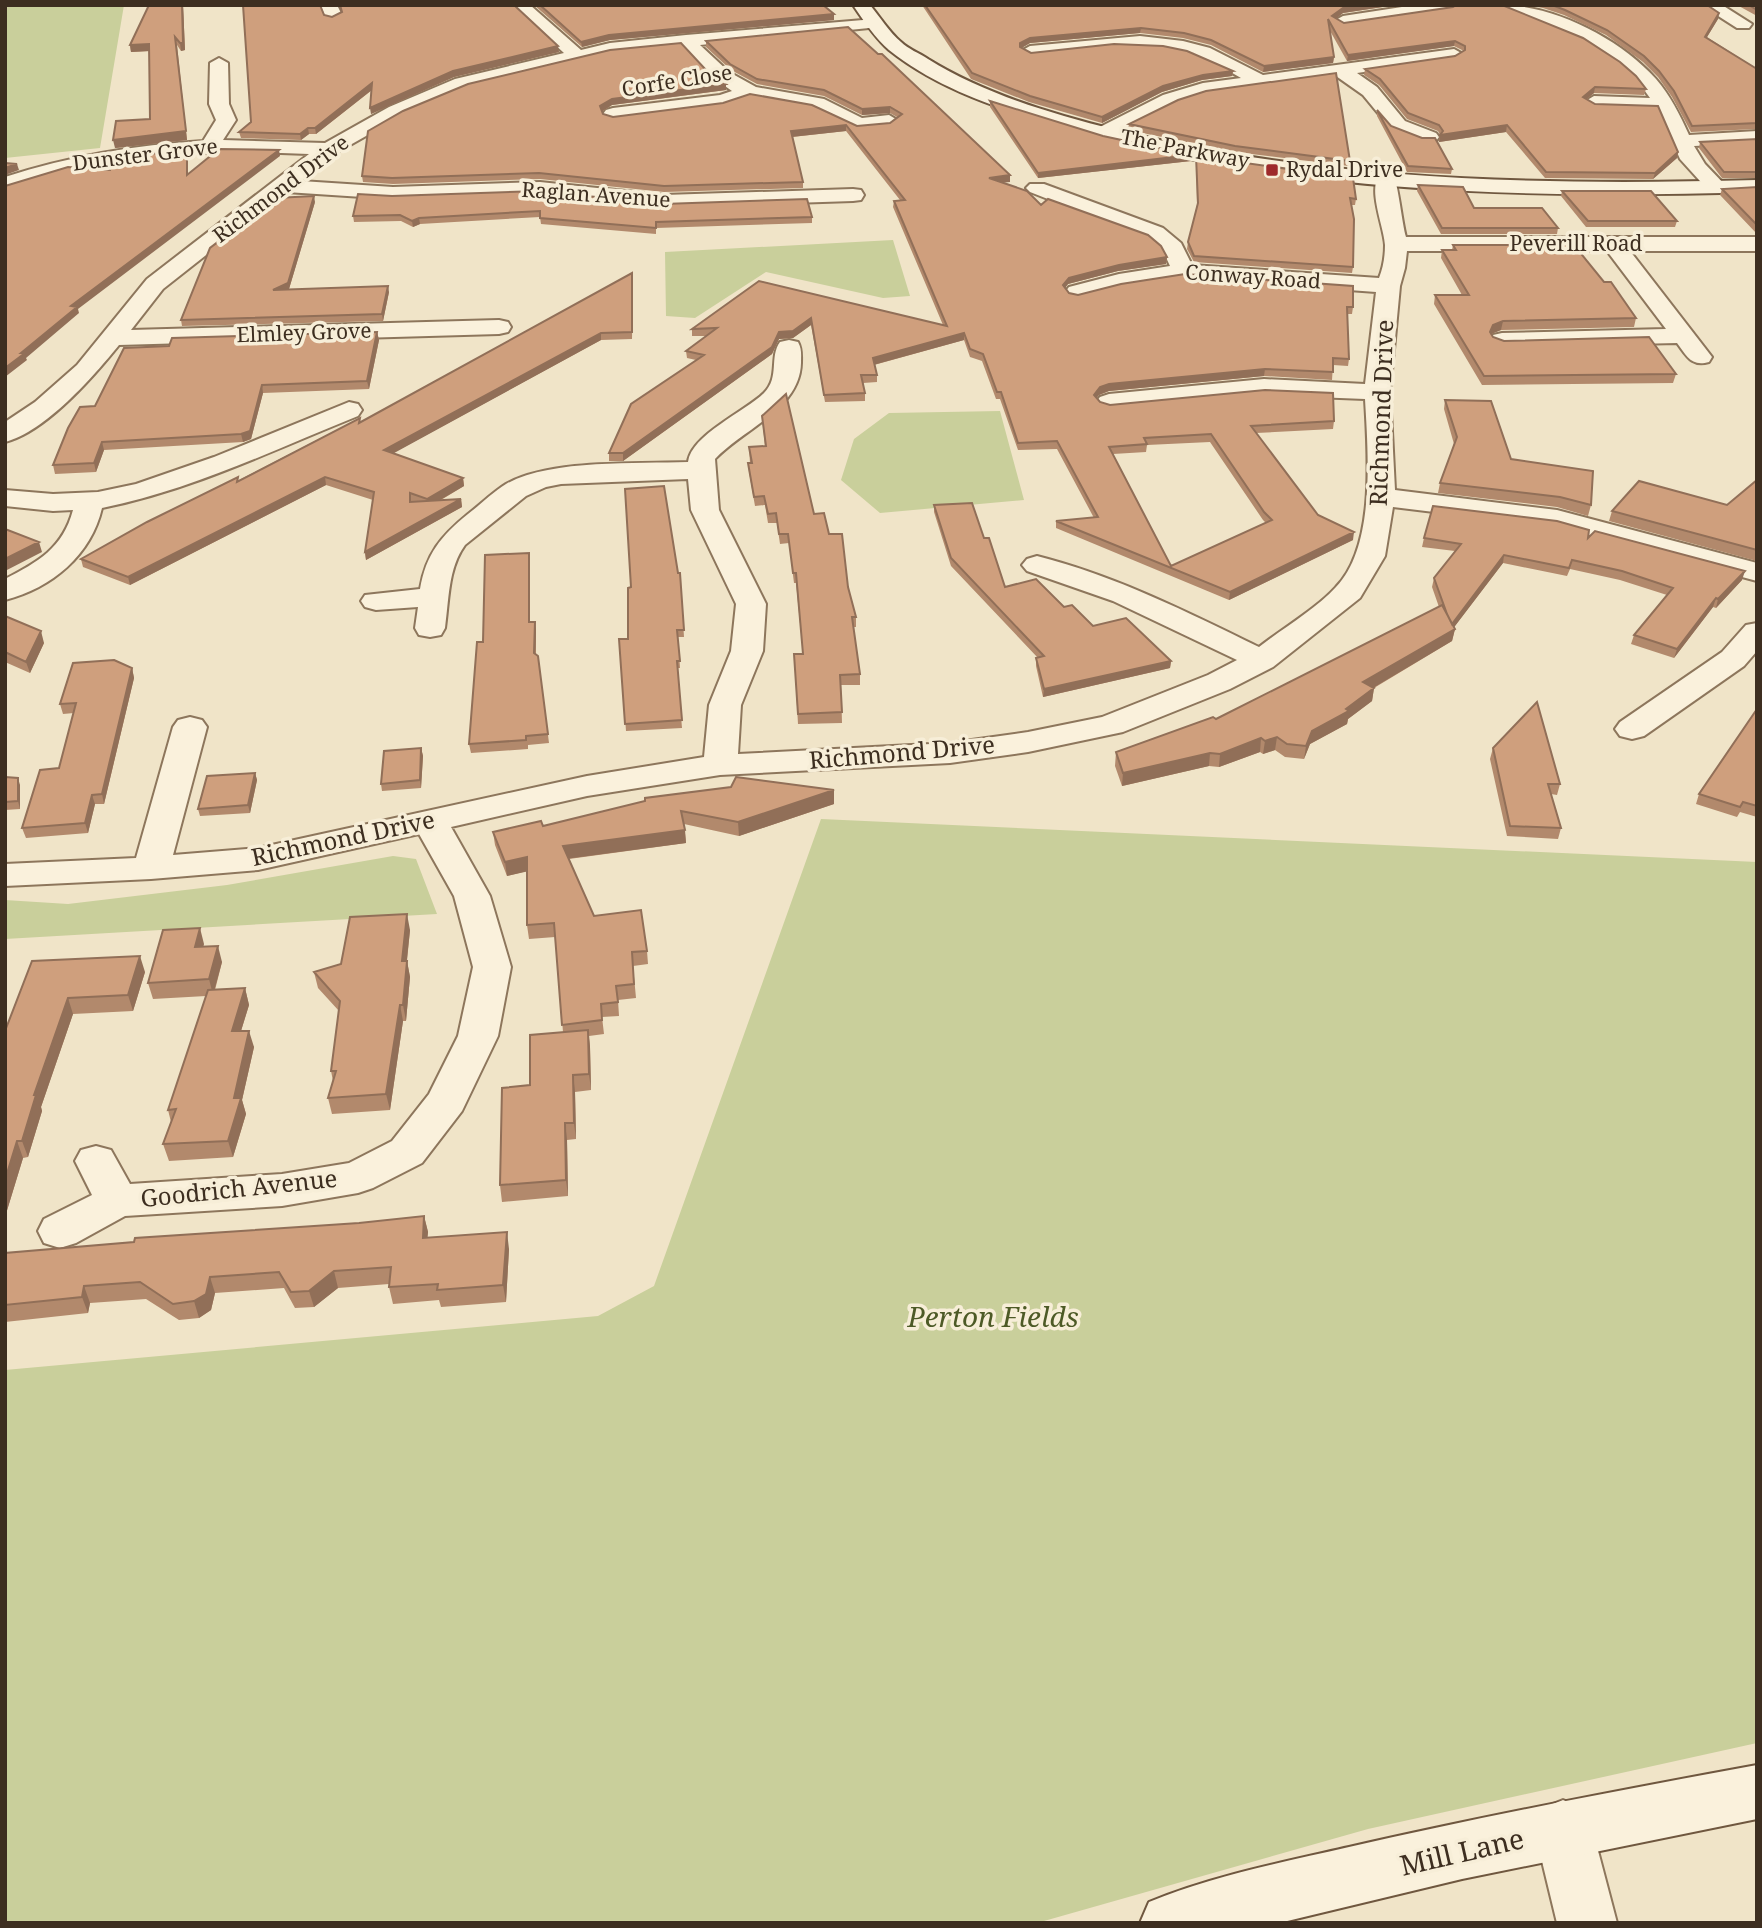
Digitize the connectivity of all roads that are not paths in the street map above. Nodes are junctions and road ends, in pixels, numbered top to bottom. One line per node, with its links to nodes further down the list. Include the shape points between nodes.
1 (520, 5): 12 (street)
2 (1452, 5): 6 (street)
3 (1508, 5): 19 (street, via 1599,41 1637,70)
4 (1709, 5): 7 (street)
5 (865, 14): 10 (street, Richmond Drive); 22 (street, The Parkway, via 897,48 972,91)
6 (1362, 18): 8 (street); 9 (street)
7 (1743, 18)
8 (1343, 21)
9 (1384, 30)
10 (685, 40): 12 (street, Richmond Drive); 17 (street, via 726,80)
11 (1030, 51): 16 (street, via 1111,42 1169,44 1206,52)
12 (576, 54): 27 (street, Richmond Drive, via 441,91)
13 (1454, 54): 15 (street)
14 (219, 63): 26 (street, via 219,104 226,120)
15 (1340, 70): 16 (street); 23 (street, via 1370,91 1390,118)
16 (1258, 80): 22 (street, via 1180,95)
17 (749, 91): 20 (street, Corfe Close, via 723,100); 21 (street, via 818,102 858,124)
18 (1594, 102): 19 (street)
19 (1664, 104): 25 (street)
20 (614, 115)
21 (889, 121)
22 (1103, 132): 28 (street, The Parkway, via 1258,164)
23 (1429, 137)
24 (1757, 138): 25 (street)
25 (1681, 141): 32 (street)
26 (210, 145): 27 (street, Dunster Grove); 29 (street, Dunster Grove, via 98,157)
27 (329, 149): 30 (street, Richmond Drive)
28 (1386, 179): 32 (street, The Parkway, via 1567,187); 35 (street, Richmond Drive)
29 (5, 184)
30 (284, 186): 34 (street, Raglan Avenue, via 393,193 540,188 664,201 823,190); 43 (street, Richmond Drive, via 155,284)
31 (1757, 186): 32 (street, The Parkway)
32 (1716, 187)
33 (1076, 188): 38 (street, via 1046,191 1155,233 1173,248)
34 (853, 195)
35 (1396, 244): 36 (street, Peverill Road); 39 (street, Richmond Drive)
36 (1613, 244): 37 (street, Peverill Road); 42 (street)
37 (1757, 244)
38 (1184, 271): 39 (street, Conway Road); 40 (street, Conway Road)
39 (1388, 286): 47 (street, Richmond Drive)
40 (1068, 295)
41 (501, 327): 43 (street, Elmley Grove)
42 (1681, 336): 44 (street); 46 (street)
43 (110, 338): 50 (street, Richmond Drive, via 86,370)
44 (1502, 340)
45 (789, 347): 53 (street, via 784,386 721,437 702,457)
46 (1700, 357)
47 (1377, 392): 48 (street, via 1264,387 1159,406); 54 (street, Richmond Drive)
48 (1109, 402)
49 (5, 405): 50 (street)
50 (44, 408): 52 (street, Richmond Drive)
51 (295, 409): 56 (street, via 336,415 185,481)
52 (5, 435)
53 (701, 470): 60 (street, via 561,476 516,490 455,539 438,570); 67 (street, via 705,510 751,604 747,651 725,705)
54 (1381, 497): 58 (street, via 1557,519); 64 (street, Richmond Drive, via 1370,556 1349,592)
55 (5, 498): 56 (street)
56 (89, 501): 59 (street, via 85,525 65,557)
57 (1037, 565): 64 (street, via 1078,564 1140,601)
58 (1757, 572)
59 (5, 591)
60 (433, 597): 61 (street); 62 (street)
61 (376, 601)
62 (430, 628)
63 (1757, 632): 66 (street, via 1733,659)
64 (1262, 660): 67 (street, Richmond Drive, via 1111,725 1028,742 950,753)
65 (190, 727): 69 (street)
66 (1632, 729)
67 (720, 765): 68 (street, Richmond Drive, via 587,786)
68 (429, 820): 69 (street, Richmond Drive, via 258,859); 72 (street, Goodrich Avenue, via 472,896 492,967 478,1035 447,1101 407,1152 358,1177 282,1190)
69 (151, 868): 70 (street, Richmond Drive)
70 (5, 875)
71 (96, 1161): 72 (street, Goodrich Avenue)
72 (117, 1201): 73 (street, Goodrich Avenue)
73 (60, 1231)
74 (1757, 1792): 75 (street, Mill Lane)
75 (1563, 1828): 76 (street, Mill Lane); 77 (street)
76 (1170, 1923)
77 (1587, 1923)

